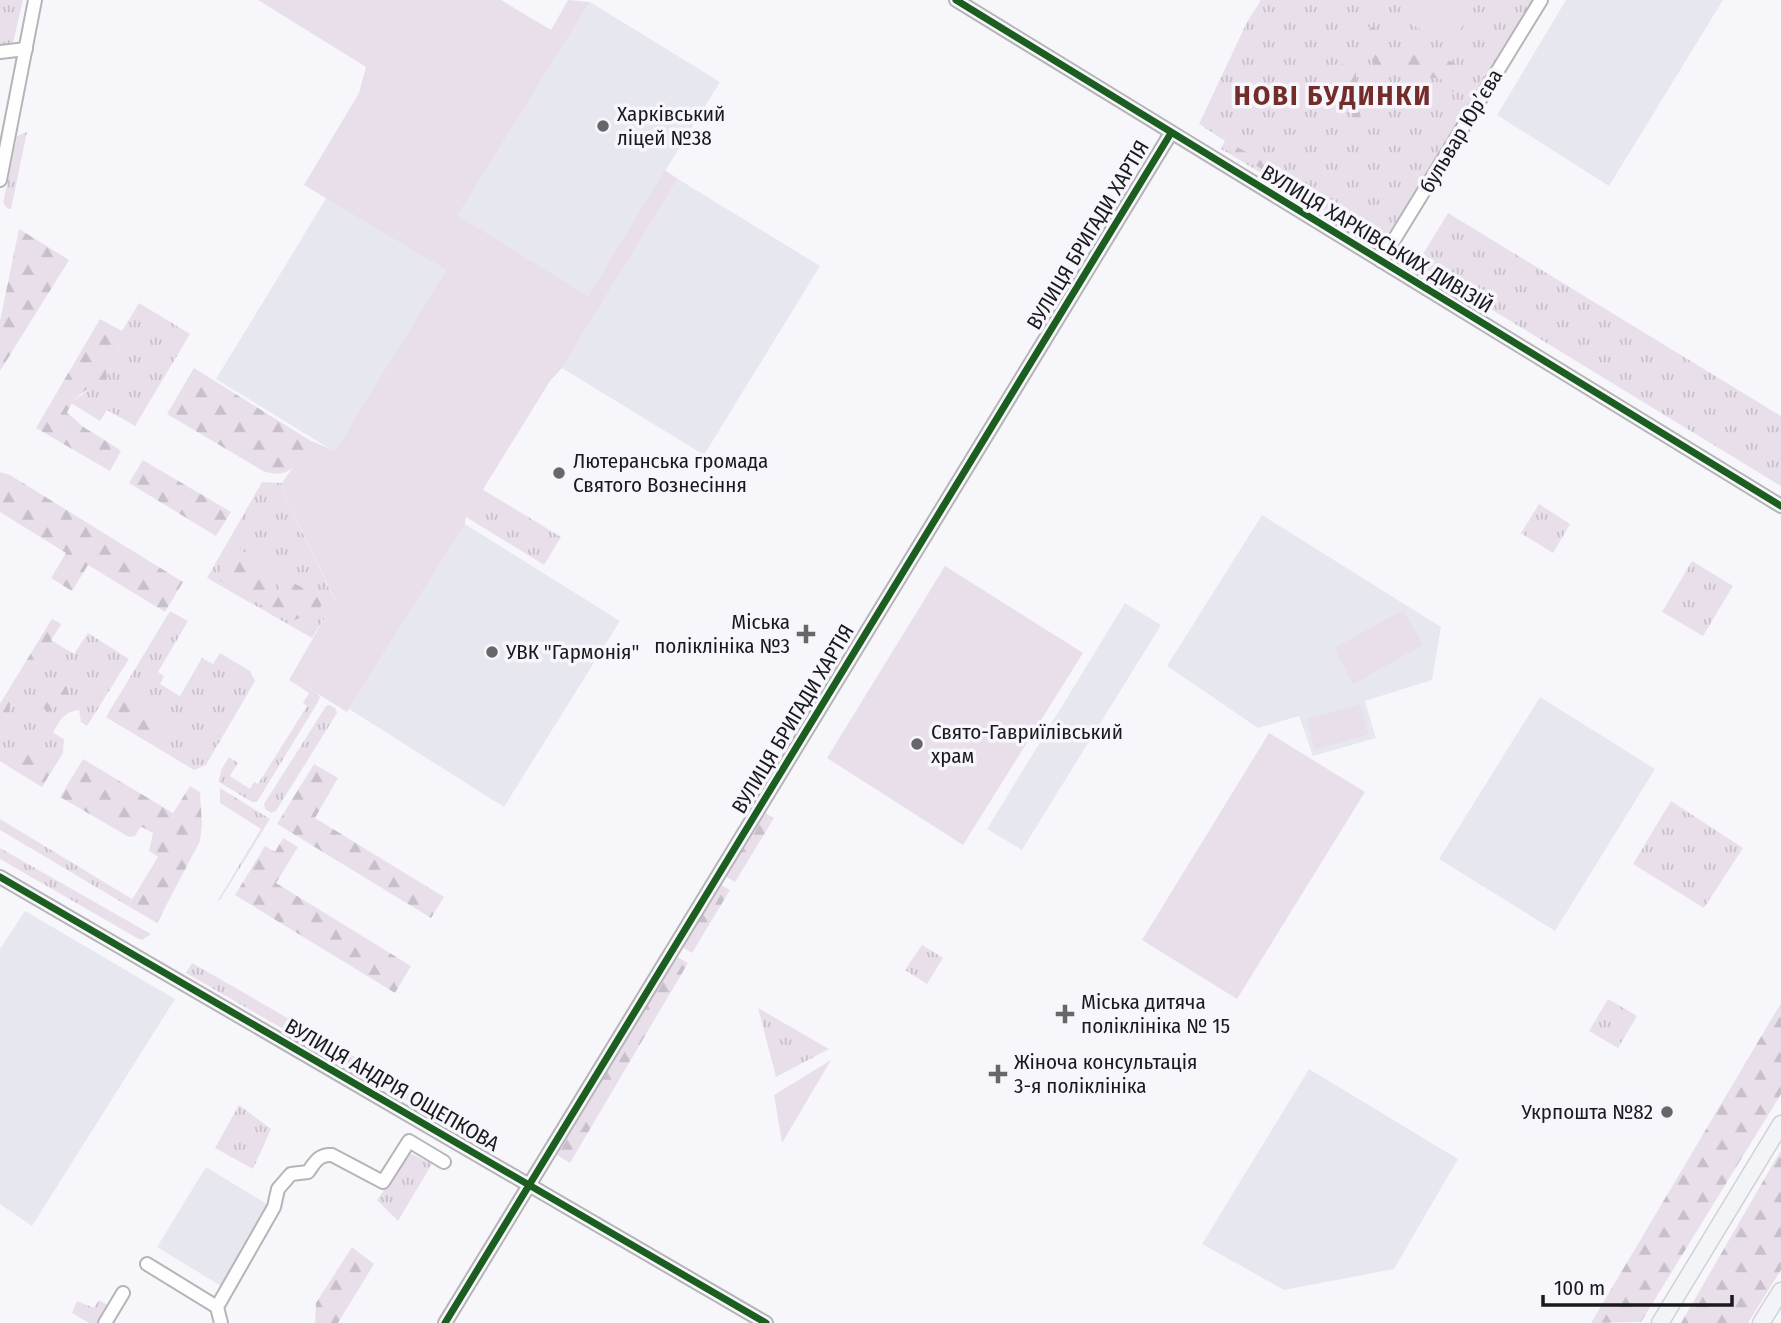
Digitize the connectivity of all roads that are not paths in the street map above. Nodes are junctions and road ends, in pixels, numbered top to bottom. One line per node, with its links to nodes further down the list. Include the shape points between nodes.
1 (35, 0): 4 (street)
2 (956, 0): 6 (street, ВУЛИЦЯ ХАРКІВСЬКИХ ДИВІЗІЙ)
3 (1541, 0): 8 (street, бульвар Юрʼєва)
4 (26, 49): 5 (street); 7 (street)
5 (0, 52)
6 (1171, 133): 8 (street, ВУЛИЦЯ ХАРКІВСЬКИХ ДИВІЗІЙ); 13 (street, ВУЛИЦЯ БРИГАДИ ХАРТІЯ)
7 (0, 180)
8 (1381, 261): 9 (street, ВУЛИЦЯ ХАРКІВСЬКИХ ДИВІЗІЙ)
9 (1781, 506)
10 (0, 877): 13 (street, ВУЛИЦЯ АНДРІЯ ОЩЕПКОВА)
11 (1781, 1124): 22 (main road)
12 (444, 1162): 17 (street, via 409,1141 383,1182 332,1155 319,1158 308,1172 290,1174)
13 (529, 1185): 20 (street, ВУЛИЦЯ БРИГАДИ ХАРТІЯ); 21 (street, ВУЛИЦЯ АНДРІЯ ОЩЕПКОВА)
14 (147, 1264): 17 (street)
15 (1781, 1291): 23 (main road)
16 (123, 1293): 18 (street)
17 (217, 1307): 19 (street)
18 (105, 1323)
19 (221, 1323)
20 (445, 1323)
21 (765, 1323)
22 (1660, 1323)
23 (1762, 1323)

